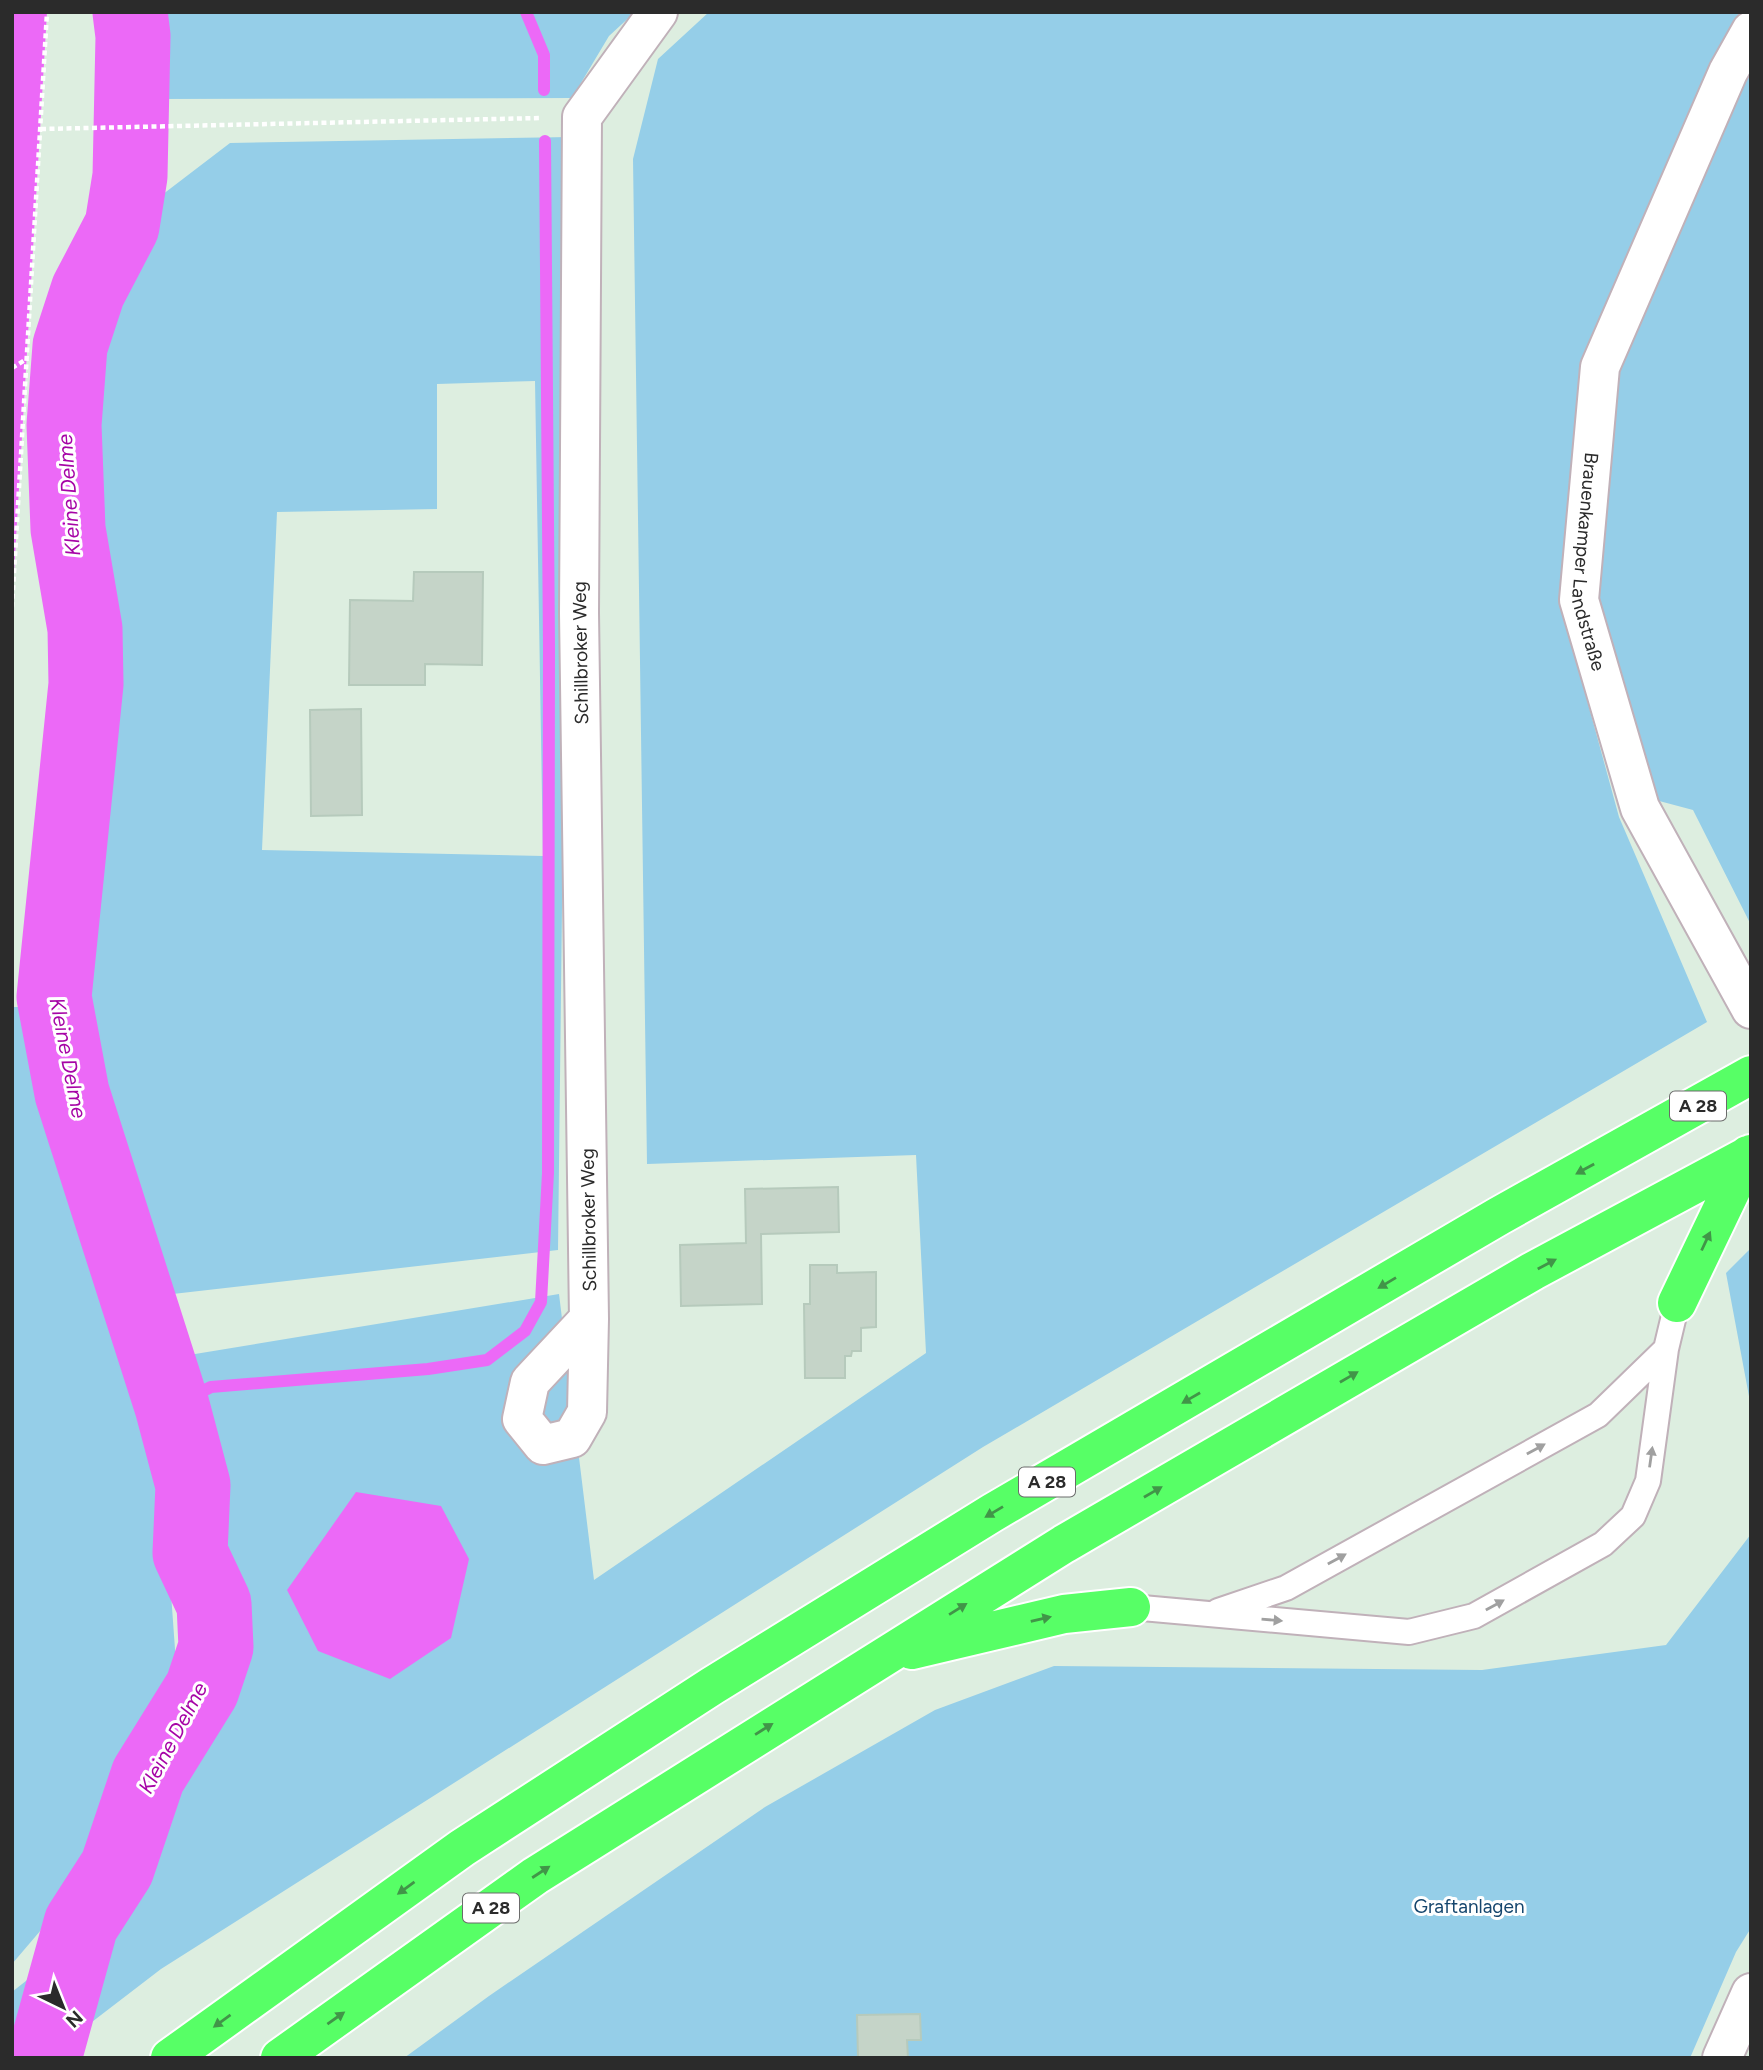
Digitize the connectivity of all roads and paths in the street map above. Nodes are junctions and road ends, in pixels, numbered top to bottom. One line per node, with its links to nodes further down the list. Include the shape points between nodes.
1 (47, 12): 5 (path)
2 (658, 12): 4 (street)
3 (1751, 31): 9 (street, Brauenkamper Landstraße, via 1728,72 1600,367 1579,600 1640,808)
4 (582, 117): 5 (path); 13 (street, Schillbroker Weg, via 579,613)
5 (41, 129): 6 (path)
6 (25, 360): 7 (path); 8 (path)
7 (12, 368)
8 (12, 607)
9 (1751, 1009)
10 (1751, 1075): 19 (highway, A 28, one-way to 19, via 1499,1216 992,1513 735,1672 462,1848)
11 (1749, 1155): 12 (highway, one-way to 11); 17 (highway, A 28, one-way to 11, via 1454,1316)
12 (1677, 1303): 14 (lane)
13 (589, 1319)
14 (1666, 1349): 16 (lane, one-way to 14, via 1286,1588 1598,1415); 16 (lane, one-way to 14, via 1409,1632 1474,1616 1603,1544 1633,1516 1648,1481)
15 (1131, 1607): 16 (lane); 17 (highway, one-way to 15, via 1064,1614)
16 (1207, 1614)
17 (879, 1658): 20 (highway, A 28, one-way to 17, via 535,1876)
18 (1751, 1993): 21 (street)
19 (170, 2058)
20 (281, 2058)
21 (1722, 2058)

